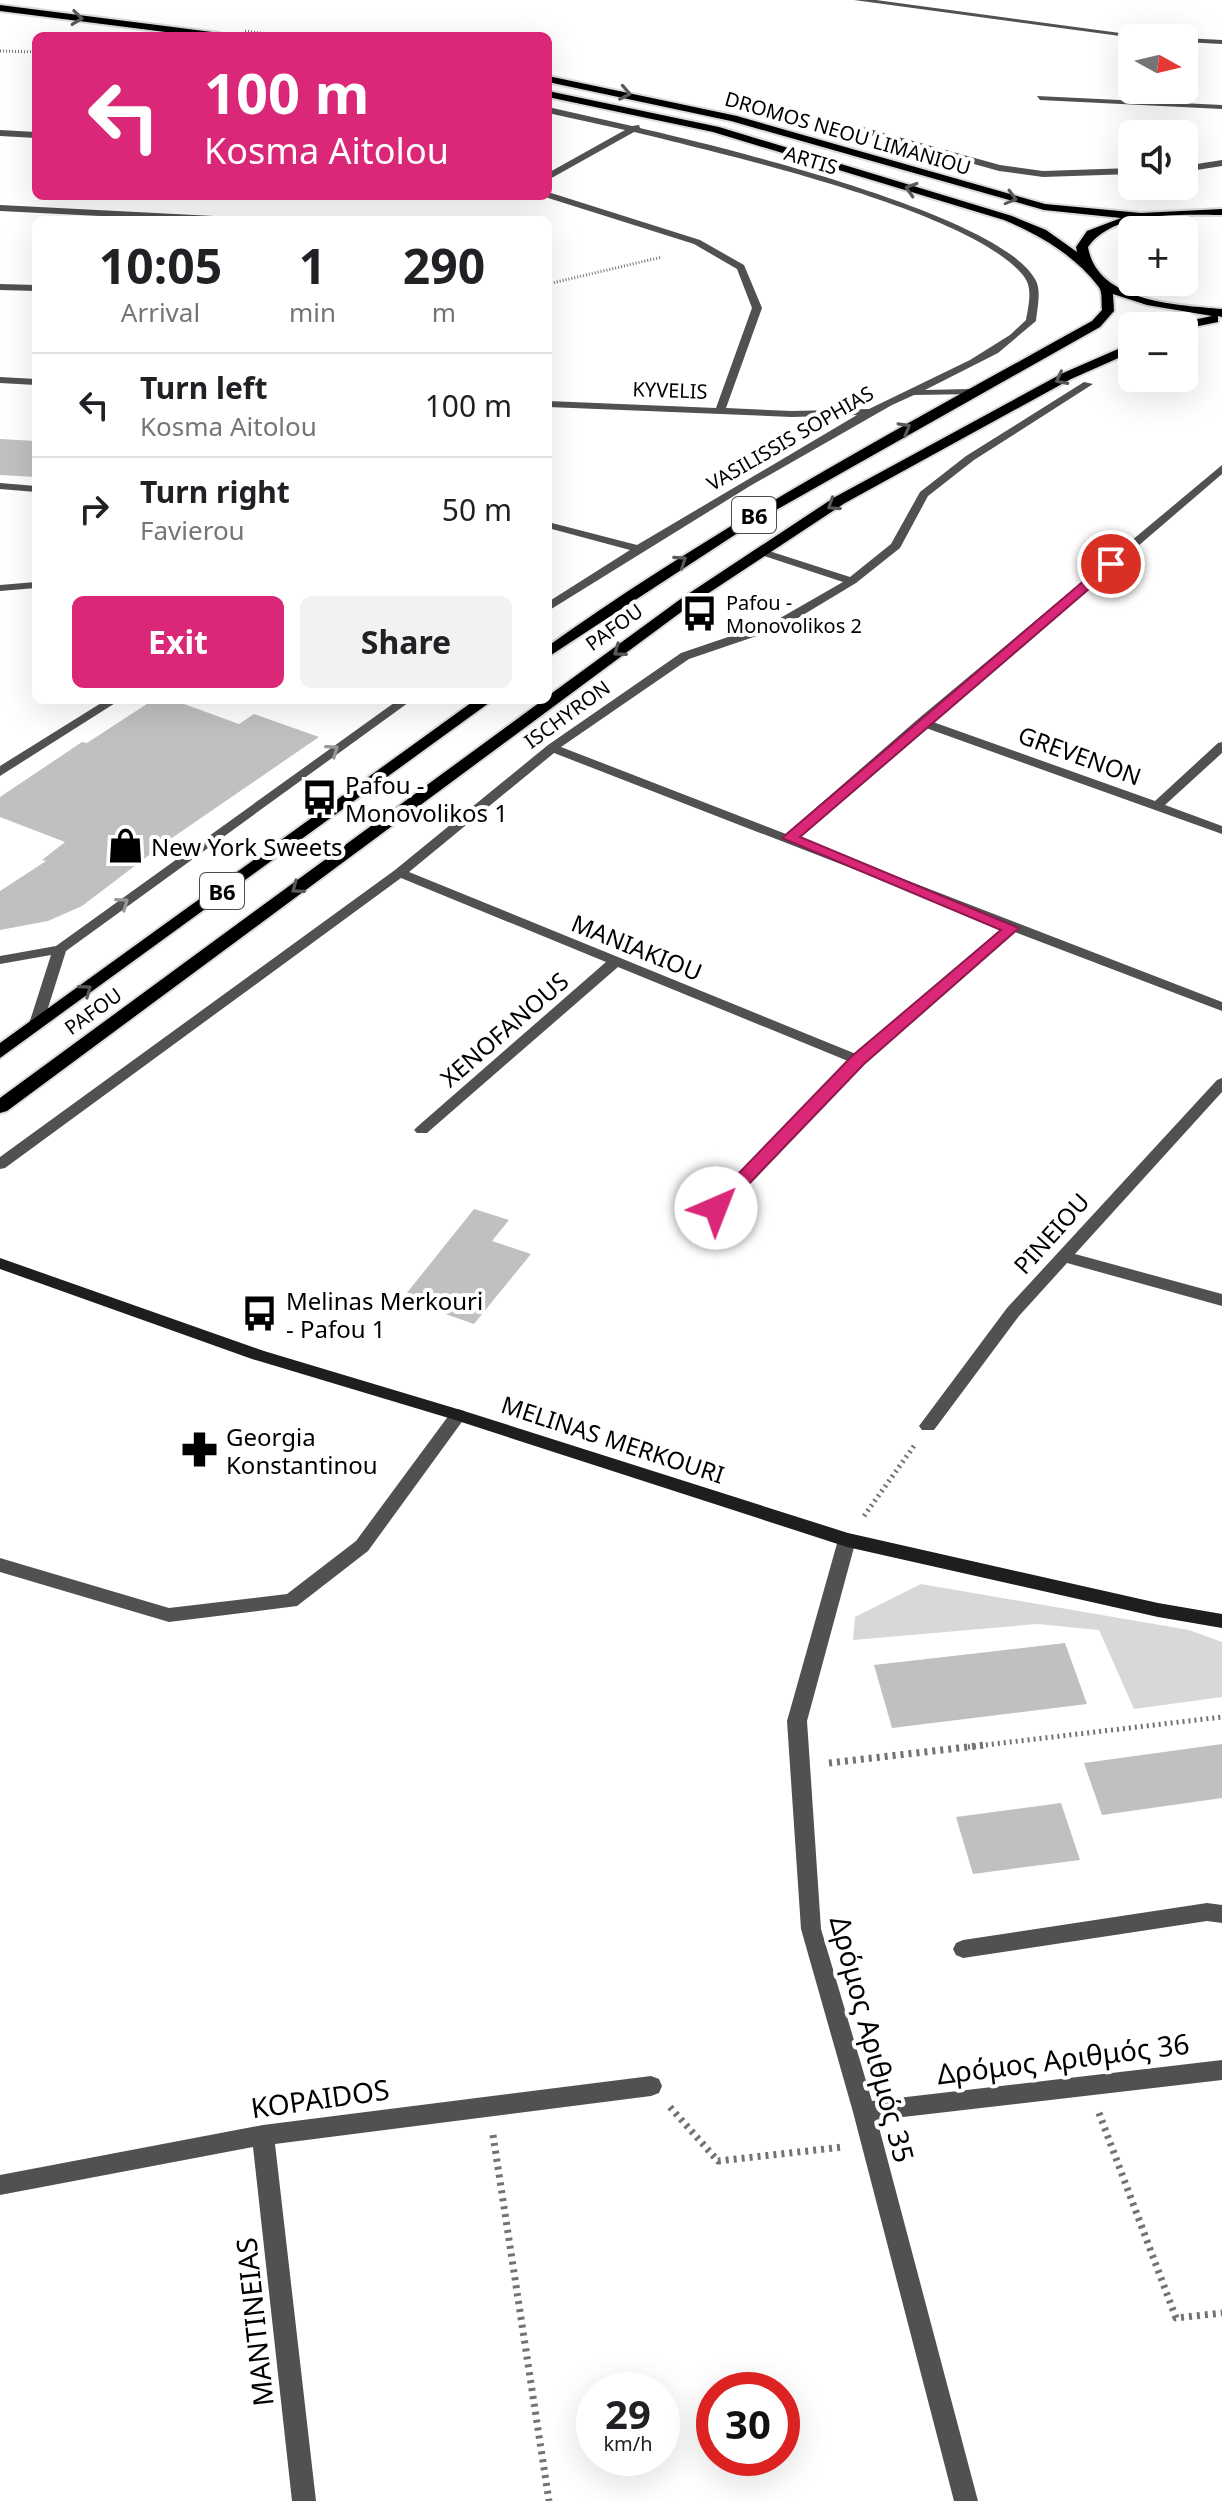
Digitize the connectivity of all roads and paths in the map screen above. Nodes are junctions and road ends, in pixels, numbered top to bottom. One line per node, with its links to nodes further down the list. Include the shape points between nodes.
1 (858, 0): 6 (street)
2 (0, 8): 5 (main road, one-way to 5)
3 (16, 23): 4 (main road)
4 (91, 32)
5 (189, 32)
6 (1118, 33)
7 (1198, 41): 8 (street)
8 (1222, 42)
9 (0, 51): 10 (path)
10 (32, 52)
11 (552, 80): 30 (main road, DROMOS NEOU LIMANIOU, one-way to 30, via 733,118 1044,207)
12 (552, 95): 33 (main road, DROMOS NEOU LIMANIOU, one-way to 12, via 1042,232 1008,218 715,129)
13 (1040, 98): 14 (street)
14 (1222, 107)
15 (552, 111): 16 (street, ARTIS)
16 (636, 127): 23 (street); 38 (street, ARTIS, via 965,230 1013,259 1031,278)
17 (859, 129): 22 (street, via 999,168 1043,174)
18 (0, 133): 19 (street)
19 (32, 135)
20 (1222, 163): 21 (street)
21 (1198, 167)
22 (1118, 171)
23 (552, 175)
24 (552, 196): 32 (street)
25 (1222, 202): 27 (main road)
26 (0, 208): 29 (street)
27 (1175, 211): 28 (main road); 30 (main road)
28 (1222, 212)
29 (155, 216)
30 (1138, 216)
31 (1118, 222): 33 (main road, via 1092,235 1083,248)
32 (706, 247): 34 (path); 48 (street, via 741,267 757,308)
33 (1084, 263): 35 (main road, DROMOS NEOU LIMANIOU)
34 (552, 283)
35 (1106, 285): 39 (main road, via 1156,304); 45 (main road, PAFOU / B6, via 1108,311 1096,324)
36 (0, 287): 37 (street)
37 (32, 288)
38 (1033, 295): 46 (street, VASILISSIS SOPHIAS, via 1031,321 1018,335)
39 (1222, 315): 40 (main road)
40 (1198, 322)
41 (1118, 353): 59 (main road, PAFOU / B6, one-way to 59, via 840,500)
42 (0, 380): 43 (street)
43 (32, 382)
44 (1088, 384): 60 (street, ISCHYRON, via 970,458 924,494 896,546)
45 (970, 392): 46 (street); 64 (main road, PAFOU / B6, one-way to 45, via 712,541)
46 (913, 393): 49 (street, VASILISSIS SOPHIAS)
47 (552, 404): 48 (street, KYVELIS)
48 (721, 409): 50 (street, KYVELIS)
49 (871, 412): 50 (street, KYVELIS); 51 (street, VASILISSIS SOPHIAS)
50 (792, 414): 51 (street, KYVELIS)
51 (828, 436): 58 (street, VASILISSIS SOPHIAS)
52 (1222, 468): 53 (street)
53 (1206, 485): 56 (street); 70 (street)
54 (0, 486): 55 (street)
55 (32, 489)
56 (1222, 490)
57 (552, 526): 58 (street)
58 (637, 548): 63 (street, VASILISSIS SOPHIAS)
59 (762, 552): 60 (street); 65 (main road, PAFOU / B6, one-way to 65)
60 (852, 581): 72 (street, ISCHYRON, via 779,624 685,656)
61 (32, 585): 62 (street)
62 (0, 588)
63 (552, 604)
64 (552, 650)
65 (552, 700)
66 (108, 704): 73 (street)
67 (400, 704): 79 (street, one-way to 67)
68 (479, 704): 83 (main road, PAFOU / B6, one-way to 68)
69 (547, 704): 87 (main road, PAFOU / B6, one-way to 87)
70 (922, 722): 74 (street, GREVENON); 76 (street)
71 (1222, 746): 74 (street)
72 (552, 748): 76 (street); 77 (street, ISCHYRON)
73 (0, 772)
74 (1157, 806): 75 (street, GREVENON)
75 (1222, 830)
76 (789, 838): 78 (street)
77 (400, 873): 81 (street, MANIAKIOU); 89 (street, ISCHYRON)
78 (1011, 928): 82 (street); 85 (street)
79 (60, 949): 80 (street); 83 (street)
80 (0, 960)
81 (615, 962): 85 (street, MANIAKIOU); 88 (street, XENOFANOUS)
82 (1222, 1007)
83 (35, 1027): 84 (main road, PAFOU / B6)
84 (0, 1052)
85 (858, 1060): 90 (street)
86 (1222, 1083): 91 (street, PINEIOU)
87 (0, 1107)
88 (422, 1130)
89 (0, 1164)
90 (716, 1208)
91 (1062, 1256): 93 (street); 95 (street, PINEIOU)
92 (0, 1263): 94 (main road, MELINAS MERKOURI, via 258,1355)
93 (1222, 1300)
94 (458, 1415): 96 (main road, MELINAS MERKOURI); 97 (street, via 362,1546 291,1601 169,1615)
95 (928, 1426): 96 (path)
96 (847, 1540): 98 (main road, MELINAS MERKOURI); 100 (street, Δρόμος Αριθμός 35, via 797,1721)
97 (0, 1565)
98 (1222, 1621)
99 (1222, 1717): 100 (path)
100 (801, 1766): 107 (street, Δρόμος Αριθμός 35, via 811,1929)
101 (1222, 1914): 102 (street)
102 (963, 1949)
103 (1222, 2070): 105 (street, Δρόμος Αριθμός 36)
104 (651, 2086): 106 (street, KOPAIDOS); 109 (path, via 718,2161)
105 (1089, 2086): 107 (street, Δρόμος Αριθμός 36); 111 (path, via 1176,2318)
106 (488, 2107): 108 (street, KOPAIDOS); 113 (path)
107 (864, 2112): 109 (street, Δρόμος Αριθμός 35)
108 (263, 2135): 110 (street, KOPAIDOS); 112 (street, MANTINEIAS)
109 (872, 2143): 114 (street, Δρόμος Αριθμός 35)
110 (0, 2185)
111 (1222, 2313)
112 (304, 2501)
113 (549, 2501)
114 (966, 2501)

